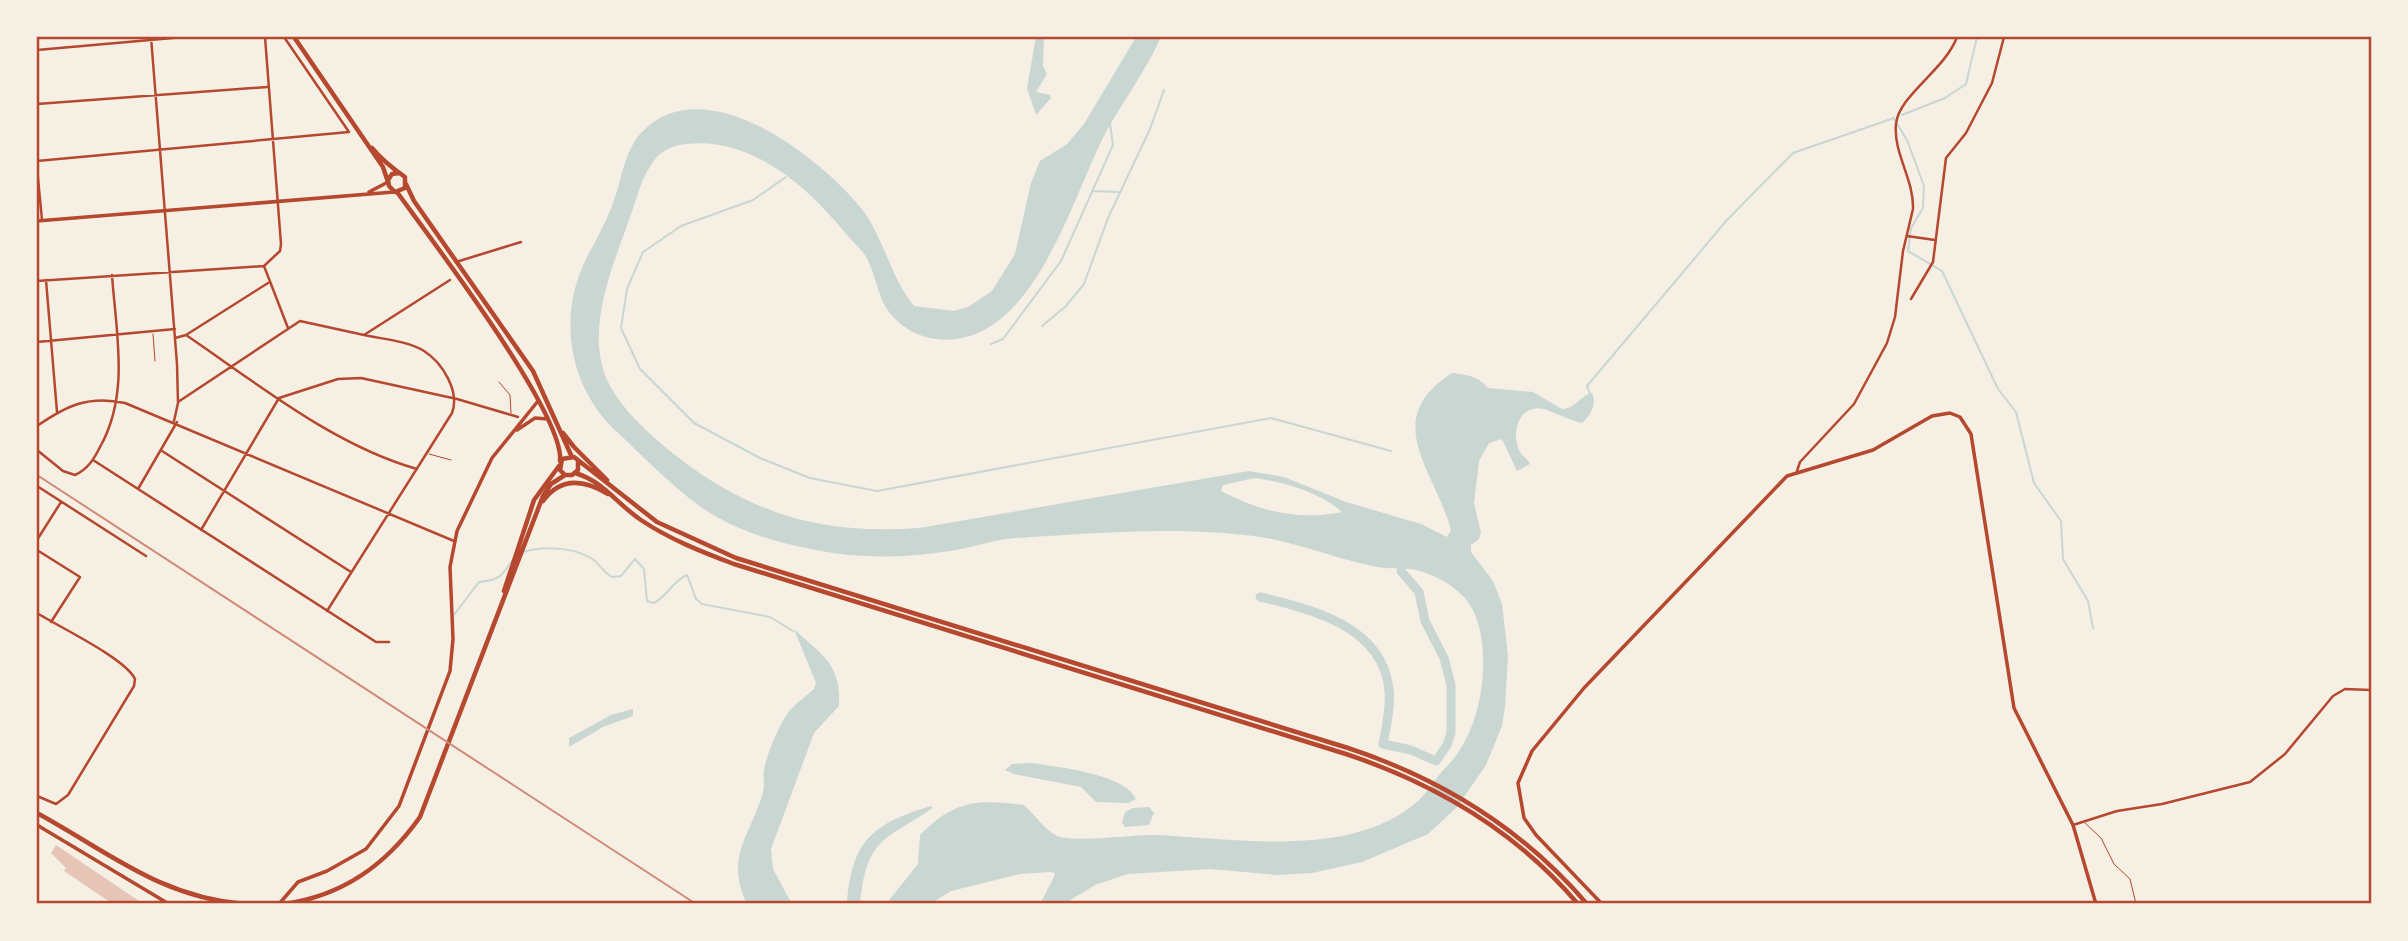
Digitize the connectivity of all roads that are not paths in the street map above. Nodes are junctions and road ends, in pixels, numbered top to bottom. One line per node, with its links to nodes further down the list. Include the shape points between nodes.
1 (184, 37): 7 (street)
2 (265, 37): 9 (street)
3 (284, 37): 13 (street, via 349,132)
4 (294, 37): 12 (highway)
5 (1957, 37): 25 (street, via 1945,61 1908,99 1896,121 1913,195)
6 (2004, 37): 26 (street, via 1992,83 1945,162)
7 (152, 39): 8 (street); 10 (street)
8 (37, 50)
9 (269, 87): 10 (street); 13 (street)
10 (156, 97): 11 (street); 14 (street)
11 (37, 104)
12 (346, 115): 17 (highway); 18 (highway)
13 (273, 140): 14 (street); 22 (street)
14 (160, 150): 15 (street); 23 (street)
15 (37, 161)
16 (37, 168): 24 (street)
17 (399, 173): 18 (highway); 19 (highway)
18 (388, 182): 20 (highway); 21 (main road)
19 (407, 184): 20 (highway); 28 (highway)
20 (396, 192): 21 (main road); 51 (highway)
21 (363, 193): 22 (main road)
22 (278, 202): 23 (main road); 29 (street, via 281,247)
23 (165, 210): 24 (main road); 30 (street)
24 (39, 221)
25 (1907, 236): 26 (street); 72 (street, via 1895,317 1875,368 1854,404)
26 (1937, 240): 36 (street, via 1933,262)
27 (522, 242): 28 (street)
28 (456, 262): 59 (highway, via 533,371)
29 (264, 266): 30 (street); 35 (street)
30 (169, 270): 31 (street); 38 (street)
31 (112, 275): 32 (street); 40 (street)
32 (46, 280): 34 (street); 44 (street)
33 (450, 280): 42 (street)
34 (37, 281)
35 (268, 283): 37 (street); 41 (street)
36 (1911, 299)
37 (288, 328): 42 (street, via 306,320); 47 (street)
38 (175, 329): 39 (street); 43 (street)
39 (153, 331): 40 (street); 46 (lane)
40 (117, 335): 44 (street); 52 (street)
41 (186, 335): 43 (street); 47 (street)
42 (364, 335): 50 (street, via 425,352)
43 (175, 338): 53 (street)
44 (50, 340): 45 (street); 54 (street)
45 (37, 341)
46 (155, 361)
47 (232, 366): 49 (street); 53 (street)
48 (499, 382): 55 (lane, via 510,395)
49 (279, 398): 50 (street, via 349,377); 64 (street); 71 (street, via 326,427)
50 (457, 398): 55 (street); 65 (street)
51 (539, 400): 57 (highway); 61 (main road)
52 (117, 401): 54 (street, via 82,401); 58 (street); 67 (street)
53 (178, 402): 58 (street)
54 (57, 412): 60 (street)
55 (511, 416): 56 (street)
56 (518, 417)
57 (548, 419): 61 (main road, via 535,418); 70 (highway, via 560,449)
58 (175, 422): 63 (street); 64 (street)
59 (557, 423): 66 (highway); 78 (highway)
60 (37, 426)
61 (510, 436): 85 (main road, via 487,468)
62 (37, 450): 67 (street, via 69,474 82,472)
63 (162, 451): 76 (street); 77 (street)
64 (247, 452): 77 (street); 82 (street)
65 (427, 453): 68 (lane); 71 (street)
66 (572, 456): 69 (highway); 70 (highway, via 564,457)
67 (93, 460): 76 (street)
68 (451, 460)
69 (578, 462): 73 (highway); 78 (highway)
70 (559, 465): 74 (highway); 89 (highway, via 534,500)
71 (417, 469): 82 (street)
72 (1795, 472): 99 (main road, via 1873,450 1932,416 1950,413 1967,424 2014,708); 105 (main road, via 1584,688 1524,764 1518,795 1527,823)
73 (575, 473): 74 (highway); 79 (highway, via 597,481)
74 (565, 475): 81 (highway, via 548,487)
75 (37, 486): 80 (street)
76 (138, 489): 83 (street)
77 (224, 491): 83 (street); 88 (street)
78 (616, 491): 104 (highway, via 666,527 736,558 1337,744 1427,779 1474,804 1538,853)
79 (611, 496): 81 (highway, via 590,484 570,482 551,491); 103 (highway, via 653,528 734,564 1346,754 1422,784 1468,809 1534,859)
80 (61, 502): 84 (street); 87 (street)
81 (538, 511): 89 (highway)
82 (390, 513): 85 (street); 88 (street)
83 (201, 530): 90 (street)
84 (37, 540)
85 (454, 541): 102 (main road, via 452,660 436,716 399,806 378,836 352,858 299,882)
86 (37, 550): 92 (street, via 80,577)
87 (145, 556)
88 (351, 572): 90 (street)
89 (503, 599): 102 (highway, via 420,817 388,857 344,887)
90 (327, 611): 93 (street, via 375,642)
91 (37, 613): 92 (street)
92 (51, 622): 95 (street, via 135,679 68,795 56,804)
93 (388, 642)
94 (2371, 690): 97 (street, via 2345,689 2333,696 2285,754 2250,782)
95 (37, 796)
96 (37, 813): 101 (highway, via 144,876 198,896)
97 (2083, 821): 99 (street); 107 (lane, via 2130,879)
98 (37, 825): 100 (main road)
99 (2073, 825): 106 (main road)
100 (169, 904)
101 (244, 904)
102 (284, 904)
103 (1578, 904)
104 (1587, 904)
105 (1602, 904)
106 (2096, 904)
107 (2136, 904)

